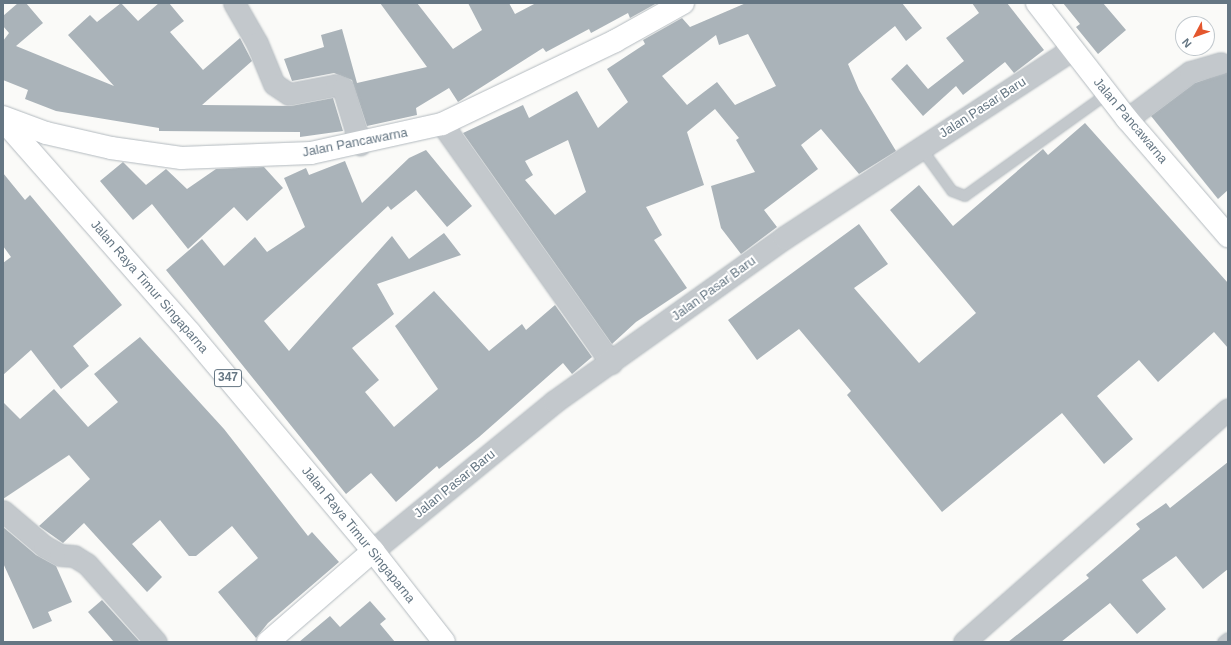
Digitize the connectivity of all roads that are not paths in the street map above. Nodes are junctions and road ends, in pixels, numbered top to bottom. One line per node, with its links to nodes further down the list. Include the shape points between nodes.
1 (234, 3): 11 (street, via 257,42 274,84 289,94 336,85 343,88 348,96)
2 (683, 3): 10 (main road, Jalan Pancawarna, via 615,41)
3 (1037, 3): 4 (main road, Jalan Pancawarna)
4 (1072, 50): 6 (main road, Jalan Pancawarna); 12 (street, Jalan Pasar Baru)
5 (1221, 63): 8 (street, via 1190,72)
6 (1107, 94): 8 (main road, Jalan Pancawarna); 12 (lane, via 964,196 952,191)
7 (3, 117): 11 (main road, Jalan Pancawarna, via 90,143 181,158 303,154)
8 (1127, 119): 13 (main road, Jalan Pancawarna)
9 (3, 120): 17 (main road, Jalan Raya Timur Singaparna / 347, via 190,333)
10 (442, 124): 11 (main road, Jalan Pancawarna); 14 (street)
11 (360, 144)
12 (921, 148): 14 (street, Jalan Pasar Baru, via 785,238)
13 (1228, 236)
14 (611, 363): 17 (street, Jalan Pasar Baru, via 556,402)
15 (1228, 409): 22 (street)
16 (3, 511): 19 (street, via 44,546 60,555 74,556 86,564)
17 (373, 551): 20 (main road); 21 (main road, Jalan Raya Timur Singaparna / 347)
18 (1228, 638): 23 (lane)
19 (156, 642)
20 (268, 642)
21 (444, 642)
22 (964, 642)
23 (1223, 642)

